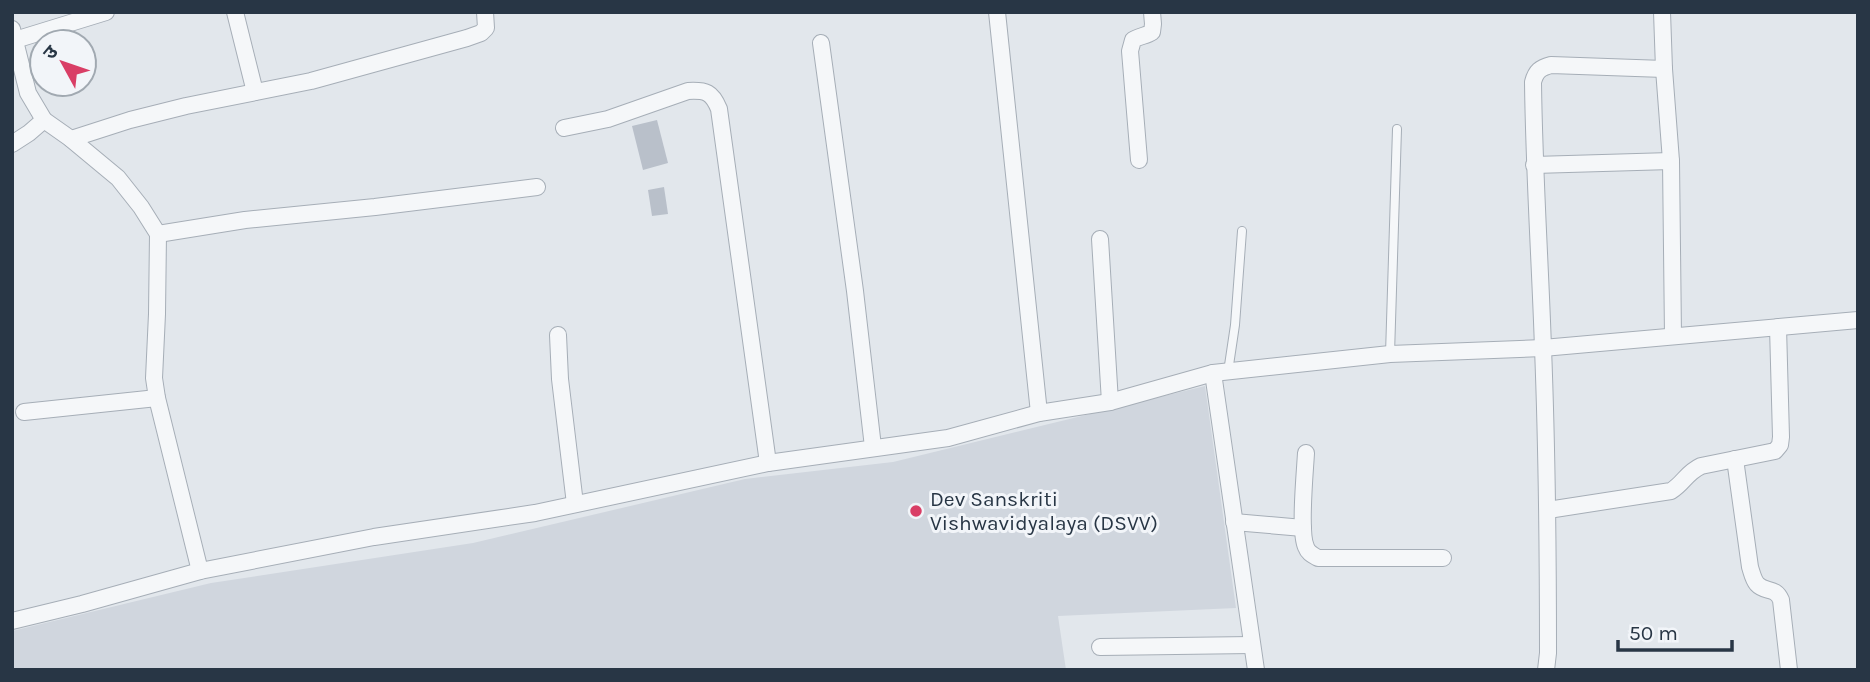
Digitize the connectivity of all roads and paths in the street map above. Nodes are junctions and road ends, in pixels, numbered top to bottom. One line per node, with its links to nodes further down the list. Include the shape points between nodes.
1 (106, 12): 7 (street)
2 (235, 12): 10 (street)
3 (485, 12): 10 (street, via 485,28 467,38)
4 (997, 12): 33 (street)
5 (1152, 12): 16 (street, via 1152,32 1130,43)
6 (1662, 12): 9 (street)
7 (14, 35): 11 (street, via 28,93)
8 (821, 43): 34 (street)
9 (1664, 69): 17 (street); 18 (street, via 1551,65 1535,73)
10 (255, 92): 14 (street, via 130,120)
11 (44, 120): 14 (street); 15 (street)
12 (564, 128): 37 (street, via 608,119 688,91 699,90 715,99)
13 (1397, 129): 28 (lane)
14 (71, 139): 21 (street, via 118,178)
15 (12, 145)
16 (1139, 160)
17 (1671, 161): 18 (street); 26 (street)
18 (1534, 165): 27 (street)
19 (537, 187): 21 (street)
20 (1242, 231): 29 (lane, via 1235,325)
21 (158, 234): 30 (street, via 153,378)
22 (1100, 239): 31 (street)
23 (1858, 320): 24 (street)
24 (1778, 327): 26 (street); 36 (street, via 1780,445 1769,453)
25 (558, 335): 38 (street)
26 (1673, 336): 27 (street)
27 (1543, 348): 28 (street); 39 (street)
28 (1390, 354): 29 (street)
29 (1221, 372): 31 (street); 40 (street)
30 (157, 398): 32 (street); 43 (street)
31 (1110, 402): 33 (street)
32 (24, 412)
33 (1039, 413): 34 (street, via 948,438)
34 (873, 447): 37 (street)
35 (1306, 453): 41 (street)
36 (1735, 459): 39 (street, via 1691,470 1671,491); 49 (street, via 1751,567 1761,588 1779,594)
37 (768, 463): 38 (street)
38 (575, 504): 43 (street)
39 (1548, 510): 48 (street)
40 (1234, 522): 41 (street); 45 (street)
41 (1303, 528): 42 (street, via 1306,547 1318,558)
42 (1443, 558)
43 (200, 571): 44 (street)
44 (12, 621)
45 (1252, 645): 46 (street); 47 (street)
46 (1100, 647)
47 (1256, 670)
48 (1546, 670)
49 (1789, 670)

